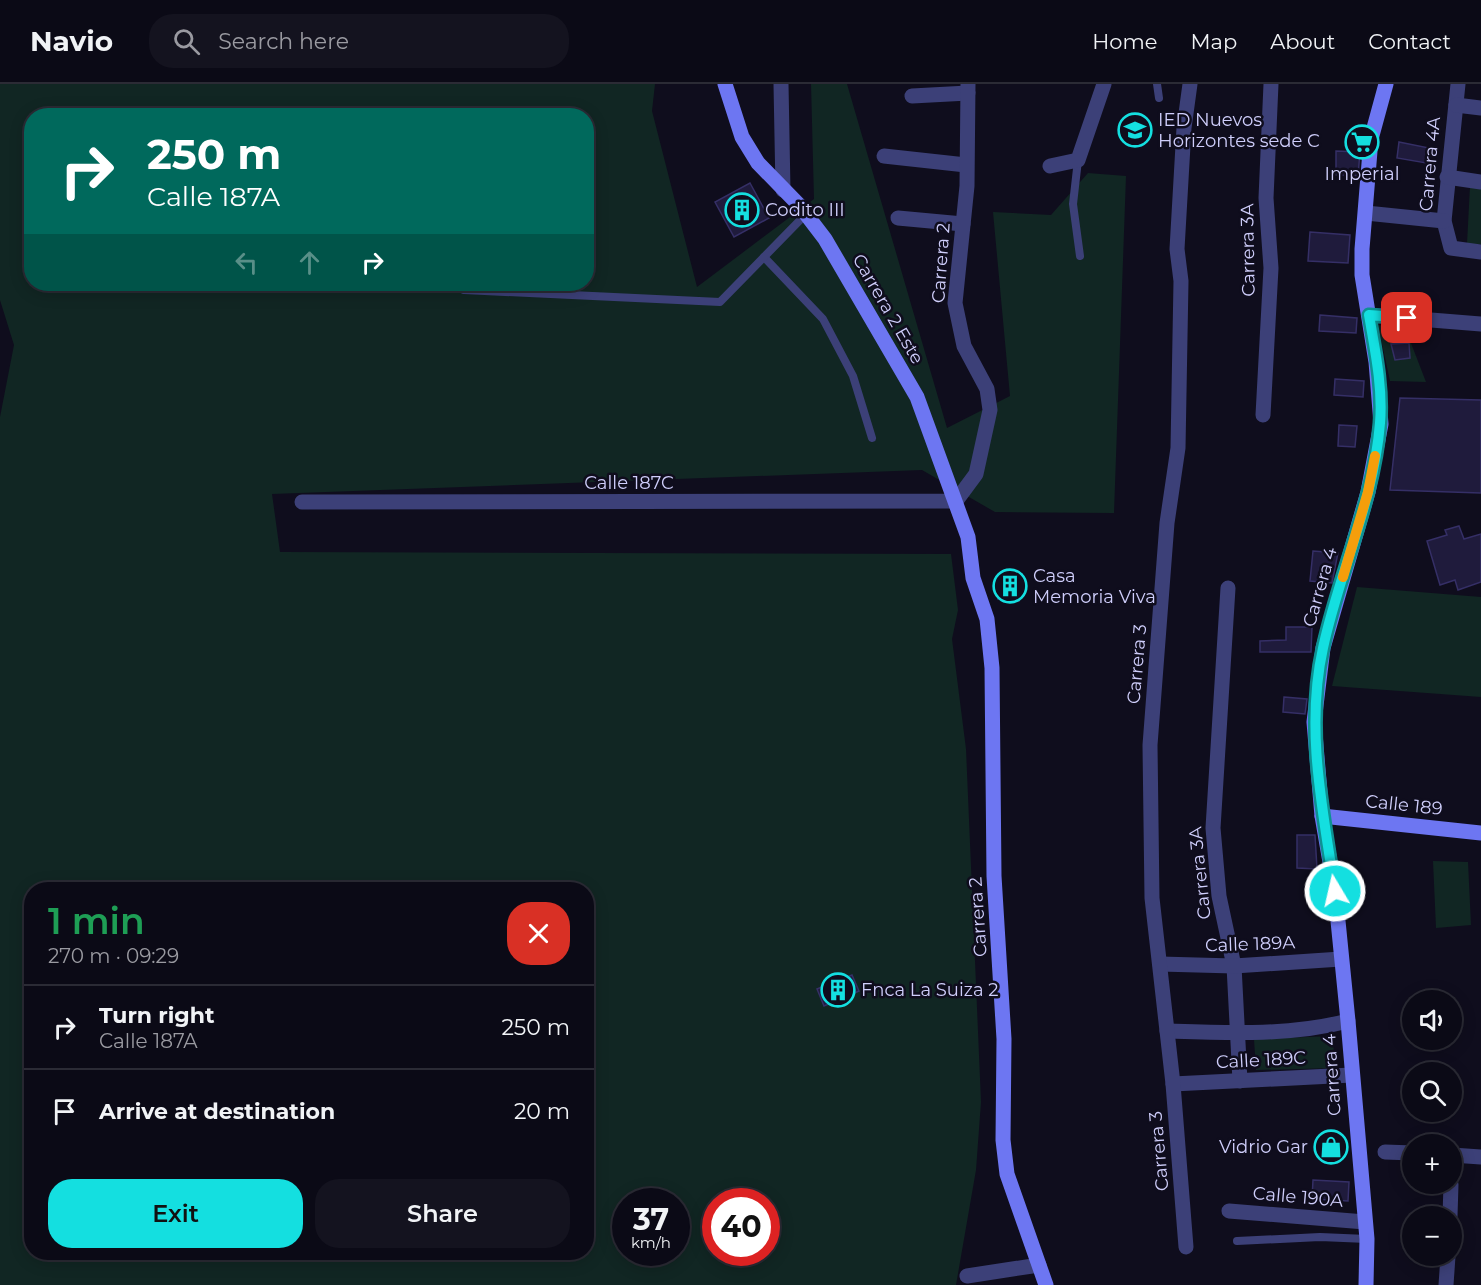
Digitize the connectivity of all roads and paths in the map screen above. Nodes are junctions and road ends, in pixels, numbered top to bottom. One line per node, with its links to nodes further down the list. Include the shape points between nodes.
1 (725, 84): 20 (street, Carrera 2 Este, via 742,137 758,163)
2 (780, 84): 20 (street)
3 (1104, 84): 15 (street)
4 (1157, 84): 11 (lane)
5 (1190, 84): 43 (street, Carrera 3, via 1177,249 1181,281 1178,448 1167,523 1149,745 1152,898)
6 (1271, 84): 34 (street, Carrera 3A, via 1266,198 1271,268)
7 (1386, 84): 21 (street, Carrera 4, via 1371,139)
8 (1458, 84): 12 (street, Carrera 4A)
9 (968, 89): 10 (street); 16 (street, Carrera 2)
10 (912, 96)
11 (1159, 98)
12 (1456, 105): 13 (street); 18 (street, Carrera 4A)
13 (1481, 108)
14 (884, 156): 16 (street)
15 (1078, 160): 17 (street); 27 (lane, via 1073,204)
16 (966, 165): 25 (street, Carrera 2)
17 (1050, 166)
18 (1447, 177): 19 (street); 24 (street, Carrera 4A)
19 (1481, 182)
20 (783, 190): 22 (street, Carrera 2 Este)
21 (1366, 213): 24 (street); 32 (street, Carrera 4, via 1362,275)
22 (806, 214): 28 (lane); 36 (street, Carrera 2 Este, via 825,239 917,398)
23 (898, 218): 25 (street)
24 (1444, 221): 26 (street, Carrera 4A, via 1450,248)
25 (963, 224): 36 (street, Carrera 2, via 955,303 964,346 987,389 990,410 976,474)
26 (1481, 252)
27 (1080, 256)
28 (764, 257): 31 (lane, via 720,302); 35 (lane, via 823,319 853,376)
29 (522, 291): 31 (lane)
30 (564, 291): 31 (lane)
31 (564, 294)
32 (1369, 315): 33 (street); 40 (street, Carrera 4, via 1381,403 1380,424 1368,492 1323,648 1314,722)
33 (1481, 324)
34 (1263, 415)
35 (872, 438)
36 (956, 501): 37 (street, Calle 187C); 38 (street, Carrera 2 Este, via 968,537)
37 (302, 502)
38 (974, 578): 60 (street, Carrera 2, via 987,619 992,668 994,876 1004,1039 1003,1140 1007,1174)
39 (1228, 588): 44 (street, Carrera 3A, via 1213,828 1219,896)
40 (1322, 816): 41 (street, Calle 189); 42 (street, Carrera 4, via 1335,891)
41 (1481, 833)
42 (1341, 959): 44 (street, Calle 189A); 45 (street, Carrera 4)
43 (1160, 964): 44 (street, Calle 189A); 46 (street, Carrera 3)
44 (1234, 966): 47 (street, Carrera 3A)
45 (1348, 1021): 47 (street, via 1331,1026); 48 (street, Carrera 4)
46 (1167, 1031): 47 (street); 50 (street, Carrera 3)
47 (1238, 1033): 49 (street, Carrera 3A)
48 (1352, 1075): 49 (street, Calle 189C); 56 (street, Carrera 4)
49 (1240, 1080): 50 (street, Calle 189C)
50 (1173, 1084): 59 (street, Carrera 3)
51 (1385, 1152): 52 (street)
52 (1402, 1153)
53 (1462, 1156): 54 (street)
54 (1481, 1157)
55 (1229, 1211): 56 (street, Calle 190A)
56 (1365, 1222): 57 (street, Carrera 4)
57 (1367, 1239): 58 (lane); 64 (street, Carrera 4)
58 (1237, 1241)
59 (1186, 1247)
60 (1040, 1265): 62 (street); 63 (street, Carrera 2)
61 (1447, 1266): 65 (street)
62 (967, 1276)
63 (1046, 1285)
64 (1366, 1285)
65 (1446, 1285)

